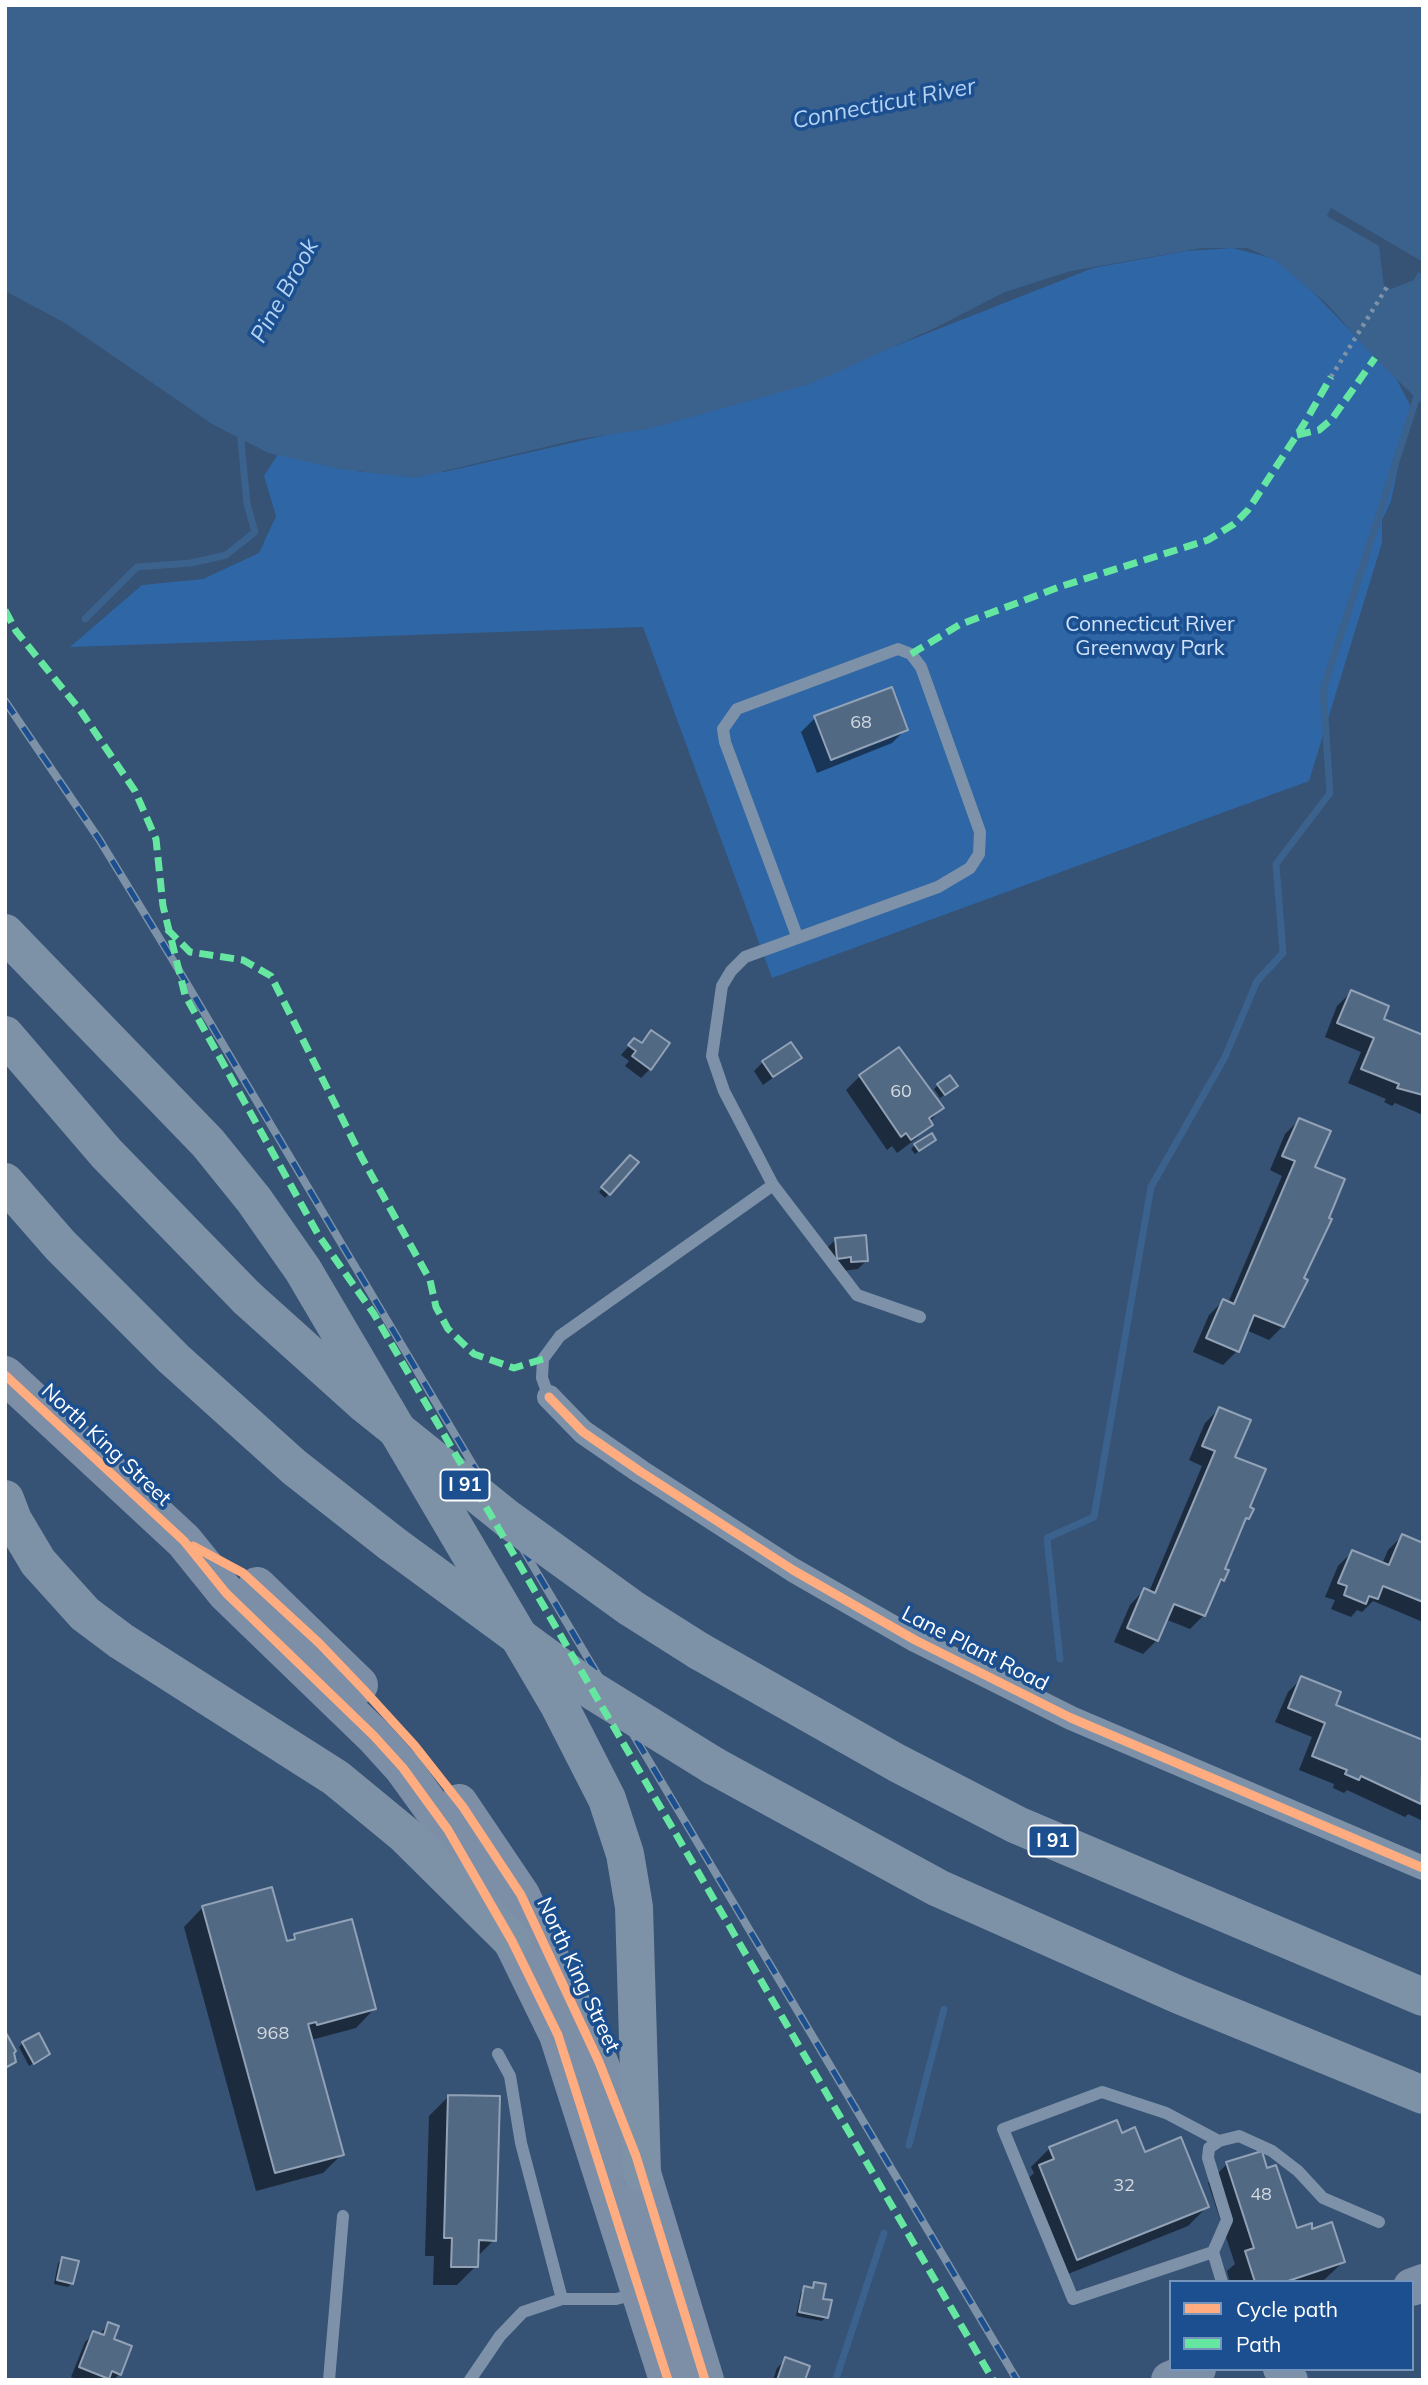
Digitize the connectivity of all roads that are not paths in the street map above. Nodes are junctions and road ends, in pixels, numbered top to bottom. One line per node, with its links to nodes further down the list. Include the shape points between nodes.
1 (5, 933): 17 (highway, via 208,1143 303,1270 552,1694 607,1799 625,1854 634,1907)
2 (797, 936): 2 (lane, via 937,887 970,868 979,854 980,832 921,667 911,654 898,649 737,709 723,729); 5 (lane, via 745,957 731,971 722,986 712,1056 724,1091)
3 (5, 1035): 13 (highway, I 91, bridge, via 106,1153 247,1298 366,1405 508,1519 621,1601 699,1651 1017,1825)
4 (5, 1182): 15 (highway, bridge, via 116,1303 294,1467 593,1691 714,1766 937,1888 1179,1995)
5 (773, 1185): 6 (lane, via 857,1295); 8 (lane, via 560,1336 543,1359 542,1378)
6 (920, 1317)
7 (5, 1375): 10 (main road, North King Street)
8 (549, 1397): 11 (street, Lane Plant Road, via 583,1432 641,1472 793,1570 915,1640 1071,1718)
9 (5, 1499): 12 (highway, via 38,1562 85,1614 336,1778 404,1834)
10 (184, 1541): 12 (main road, North King Street, via 226,1593 403,1768 448,1830); 17 (main road, North King Street, via 243,1573 319,1643 415,1746 463,1807 521,1895 548,1947)
11 (1423, 1868)
12 (512, 1941): 22 (main road, North King Street, via 558,2035)
13 (1423, 1997)
14 (498, 2054): 23 (lane, via 510,2076 521,2143)
15 (1423, 2095)
16 (1219, 2141): 19 (lane, via 1239,2136 1272,2151 1323,2198); 20 (lane, via 1209,2148 1208,2158 1227,2220); 20 (lane, via 1166,2113 1102,2092 1003,2129 1073,2299)
17 (642, 2173): 28 (main road, North King Street)
18 (343, 2216): 25 (lane)
19 (1379, 2222)
20 (1213, 2252): 21 (lane)
21 (1221, 2280)
22 (642, 2292): 23 (lane, via 616,2299); 27 (main road, North King Street)
23 (562, 2299): 26 (lane, via 523,2312)
24 (1192, 2371): 29 (main road)
25 (329, 2380)
26 (470, 2380)
27 (668, 2380)
28 (705, 2380)
29 (1170, 2380)

